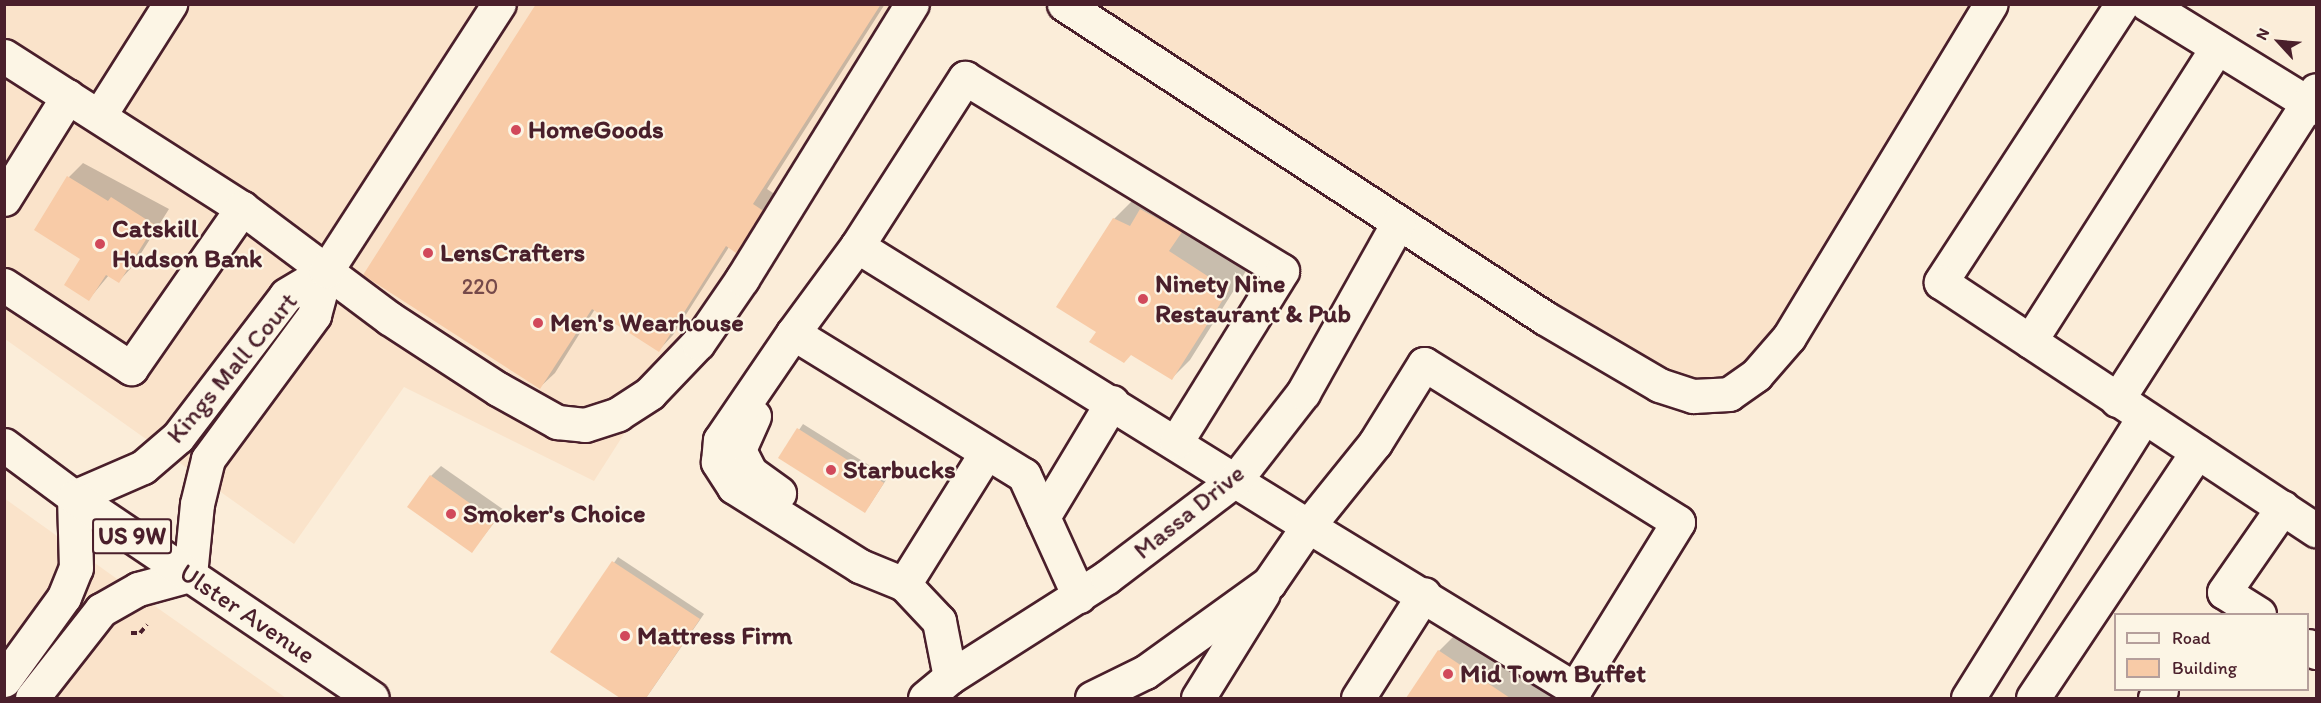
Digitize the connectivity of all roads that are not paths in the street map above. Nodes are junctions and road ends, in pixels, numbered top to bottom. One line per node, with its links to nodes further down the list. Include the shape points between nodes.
1 (170, 4): 12 (street)
2 (500, 4): 17 (street, Kings Mall Court)
3 (912, 4): 17 (street, via 698,344 650,393 618,414 585,425 557,422 488,383)
4 (1064, 4): 15 (street)
5 (1992, 4): 15 (street, via 1789,337 1756,375 1729,394 1693,396 1659,385 1545,318)
6 (2122, 4): 20 (street, via 1941,282)
7 (2146, 4): 8 (street)
8 (2217, 48): 11 (street); 20 (street)
9 (4, 56): 10 (street)
10 (68, 96): 12 (street); 13 (street)
11 (2314, 100): 22 (street)
12 (99, 116): 14 (street)
13 (4, 199)
14 (242, 208): 17 (street); 18 (street, via 131,368)
15 (1398, 223): 27 (street, Massa Drive, via 1303,393)
16 (857, 246): 19 (street); 21 (street); 23 (street, via 965,78 1282,271)
17 (326, 271): 28 (street, Kings Mall Court, via 286,295 178,437 143,467); 33 (street, Kings Mall Court, via 315,315 208,459 197,504)
18 (4, 285)
19 (803, 339): 26 (street); 35 (street, via 720,440 718,462 734,487 860,566)
20 (2030, 341): 22 (street)
21 (1112, 402): 23 (street); 30 (street)
22 (2130, 409): 25 (street); 48 (street)
23 (1176, 442): 27 (street)
24 (4, 445): 28 (street, Ulster Avenue / US 9W)
25 (2196, 452): 29 (street); 49 (street)
26 (986, 453): 30 (street, via 1024,475); 35 (street)
27 (1236, 479): 31 (street); 37 (street, Massa Drive)
28 (74, 497): 33 (street, Ulster Avenue / US 9W); 41 (street, via 76,568 64,597)
29 (2283, 507): 32 (street); 38 (street)
30 (1043, 518): 37 (street)
31 (1308, 526): 34 (street); 36 (street); 36 (street, via 1376,443 1424,364 1678,522 1575,689)
32 (2316, 530)
33 (190, 575): 42 (street, via 138,590 101,610); 43 (street, Ulster Avenue / US 9W)
34 (1269, 583): 45 (street, via 1145,672); 46 (street)
35 (904, 584): 40 (street, via 939,621)
36 (1424, 594): 47 (street)
37 (1079, 596): 40 (street, Massa Drive)
38 (2217, 603): 39 (street)
39 (2252, 613)
40 (950, 677): 44 (street, Massa Drive)
41 (4, 680)
42 (32, 699)
43 (372, 699)
44 (925, 699)
45 (1092, 699)
46 (1198, 699)
47 (1358, 699)
48 (1968, 699)
49 (2033, 699)

